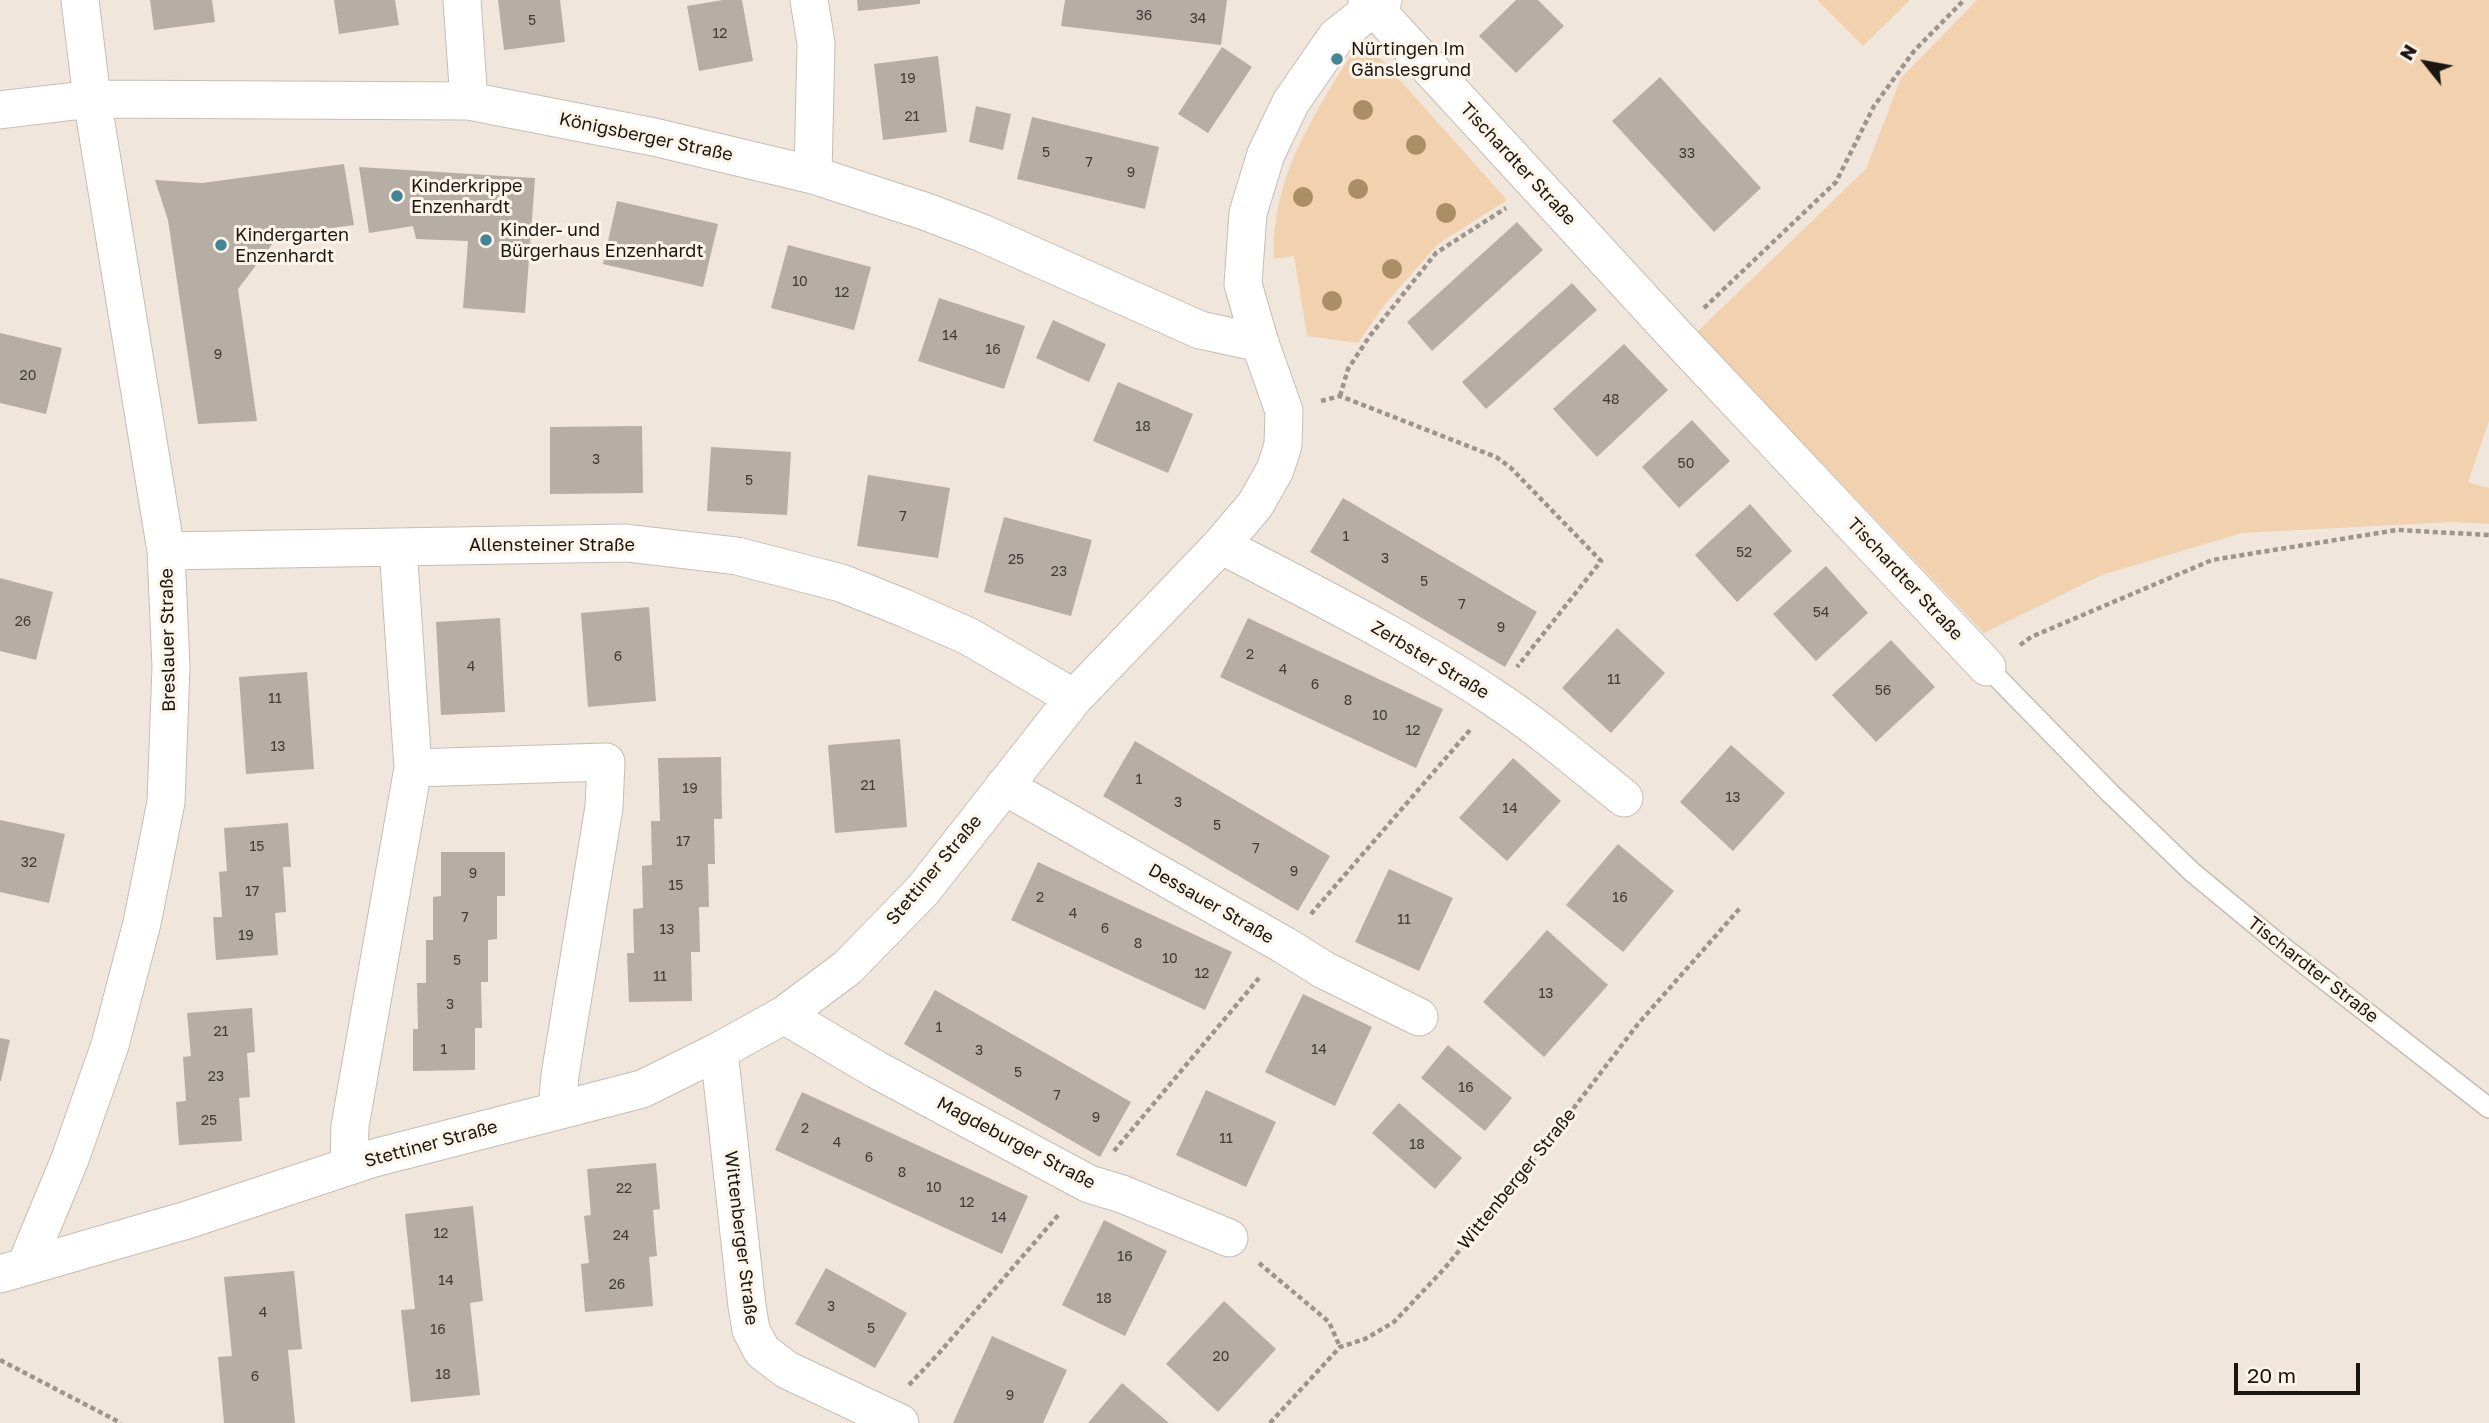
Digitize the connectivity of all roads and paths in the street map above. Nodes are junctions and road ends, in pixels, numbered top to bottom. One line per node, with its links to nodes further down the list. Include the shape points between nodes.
1 (80, 0): 6 (street, Breslauer Straße)
2 (462, 0): 7 (street)
3 (809, 0): 9 (street, via 816,43)
4 (1964, 0): 11 (path, via 1914,51 1874,106 1836,182)
5 (1374, 3): 10 (street, Tischardter Straße); 12 (street, Stettiner Straße, via 1336,37 1291,102 1266,154 1248,213 1243,284)
6 (92, 99): 7 (street, Königsberger Straße); 8 (street, Königsberger Straße); 18 (street, Breslauer Straße)
7 (469, 101): 9 (street, Königsberger Straße, via 654,137)
8 (0, 110)
9 (813, 176): 12 (street, Königsberger Straße, via 982,233 1200,330)
10 (1539, 187): 11 (street, Tischardter Straße); 13 (path, via 1436,253 1369,337 1348,369)
11 (1675, 335): 20 (street, Tischardter Straße)
12 (1260, 344): 14 (street, Stettiner Straße)
13 (1340, 396): 14 (path); 19 (path, via 1504,462 1601,561)
14 (1284, 411): 16 (street, Stettiner Straße, via 1283,444 1275,470 1255,505)
15 (2489, 535): 20 (path, via 2397,530 2212,559 2031,638)
16 (1221, 545): 21 (street, Stettiner Straße); 25 (street, Zerbster Straße, via 1492,696)
17 (398, 547): 18 (street, Allensteiner Straße); 21 (street, Allensteiner Straße, via 626,543 737,556 841,583 904,608 968,636); 23 (street)
18 (166, 551): 38 (street, Breslauer Straße, via 172,667 166,802 142,923 110,1045 70,1159)
19 (1521, 663)
20 (1987, 667): 32 (lane, Tischardter Straße, via 2192,872)
21 (1074, 698): 24 (street, Stettiner Straße)
22 (1468, 734): 27 (path)
23 (413, 768): 33 (street, via 606,762 604,807); 35 (street, via 349,1126)
24 (1004, 786): 29 (street, Stettiner Straße, via 923,890 847,968); 30 (street, Dessauer Straße, via 1324,971)
25 (1624, 798)
26 (1741, 907): 39 (path, Wittenberger Straße, via 1638,1024 1444,1269 1394,1322)
27 (1310, 915)
28 (1253, 985): 34 (path)
29 (784, 1015): 31 (street, Stettiner Straße); 37 (street, Magdeburger Straße, via 1088,1184)
30 (1419, 1017)
31 (719, 1051): 33 (street, Stettiner Straße, via 642,1088); 43 (street, Wittenberger Straße, via 751,1330 762,1351 787,1370)
32 (2489, 1108)
33 (557, 1111): 35 (street, Stettiner Straße)
34 (1125, 1138)
35 (349, 1165): 38 (street, Stettiner Straße, via 187,1220)
36 (1045, 1228): 40 (path)
37 (1229, 1238): 39 (path, via 1329,1322)
38 (13, 1269)
39 (1340, 1347): 44 (path, Wittenberger Straße)
40 (940, 1352)
41 (0, 1360): 42 (path)
42 (121, 1423)
43 (900, 1423)
44 (1270, 1423)

